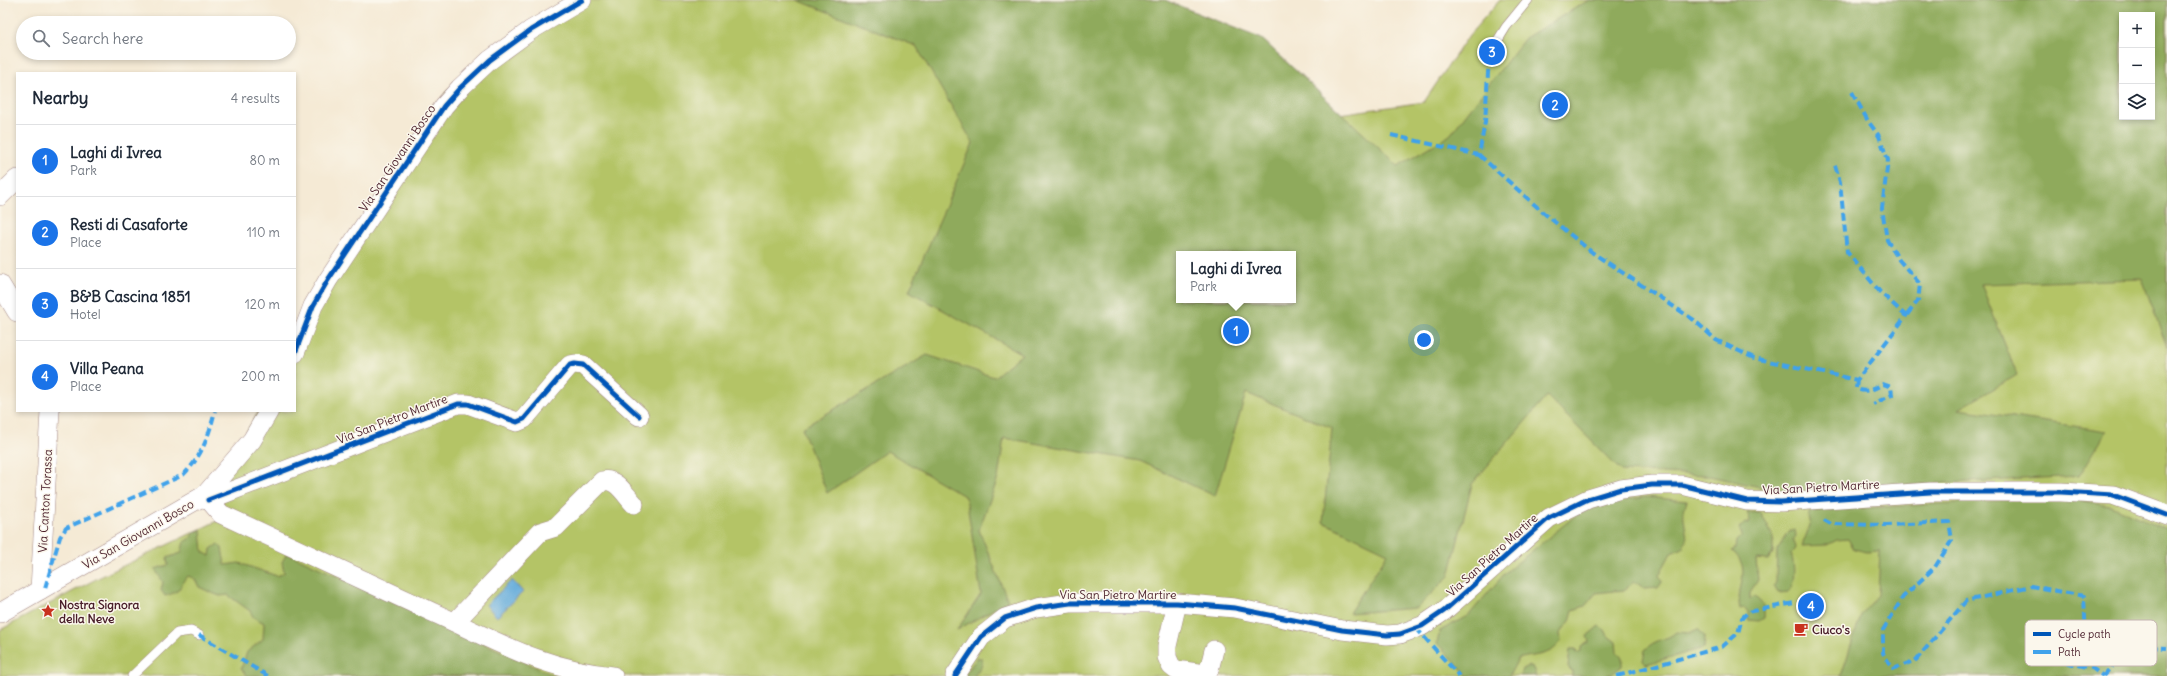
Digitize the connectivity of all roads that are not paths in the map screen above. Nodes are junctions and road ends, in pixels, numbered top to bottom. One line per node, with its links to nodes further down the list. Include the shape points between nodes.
1 (582, 0): 8 (street, Via San Giovanni Bosco, via 531,30 490,60 444,106 328,280 313,306)
2 (1528, 0): 3 (lane)
3 (1493, 48)
4 (16, 180): 5 (street)
5 (0, 196)
6 (0, 284): 7 (street)
7 (16, 310)
8 (296, 350)
9 (50, 412): 15 (street, Via Canton Torassa)
10 (268, 412): 12 (street, Via San Giovanni Bosco, via 252,440)
11 (639, 416): 12 (street, Via San Pietro Martire, via 583,365 575,364 570,365 524,419 517,422 468,404 458,404)
12 (207, 498): 15 (street, Via San Giovanni Bosco); 18 (street, via 221,514)
13 (634, 504): 18 (street, via 614,481 602,481 556,527 540,532)
14 (2167, 515): 16 (street, Via San Pietro Martire, via 2113,495 2061,492 1930,492 1782,502 1747,501 1682,485 1652,485 1621,489 1588,499 1549,518 1444,611 1422,626 1400,634 1342,630 1235,608)
15 (40, 590): 17 (street, Via San Giovanni Bosco)
16 (1177, 604): 20 (street, via 1167,646 1171,666 1176,670 1205,674 1209,670); 23 (street, Via San Pietro Martire, via 1070,603 1018,612 1005,618 981,637)
17 (0, 613)
18 (456, 622): 22 (street, via 487,639 544,663 588,674)
19 (199, 635): 21 (lane, via 191,631 177,633)
20 (1214, 650)
21 (132, 676)
22 (613, 676)
23 (955, 676)

